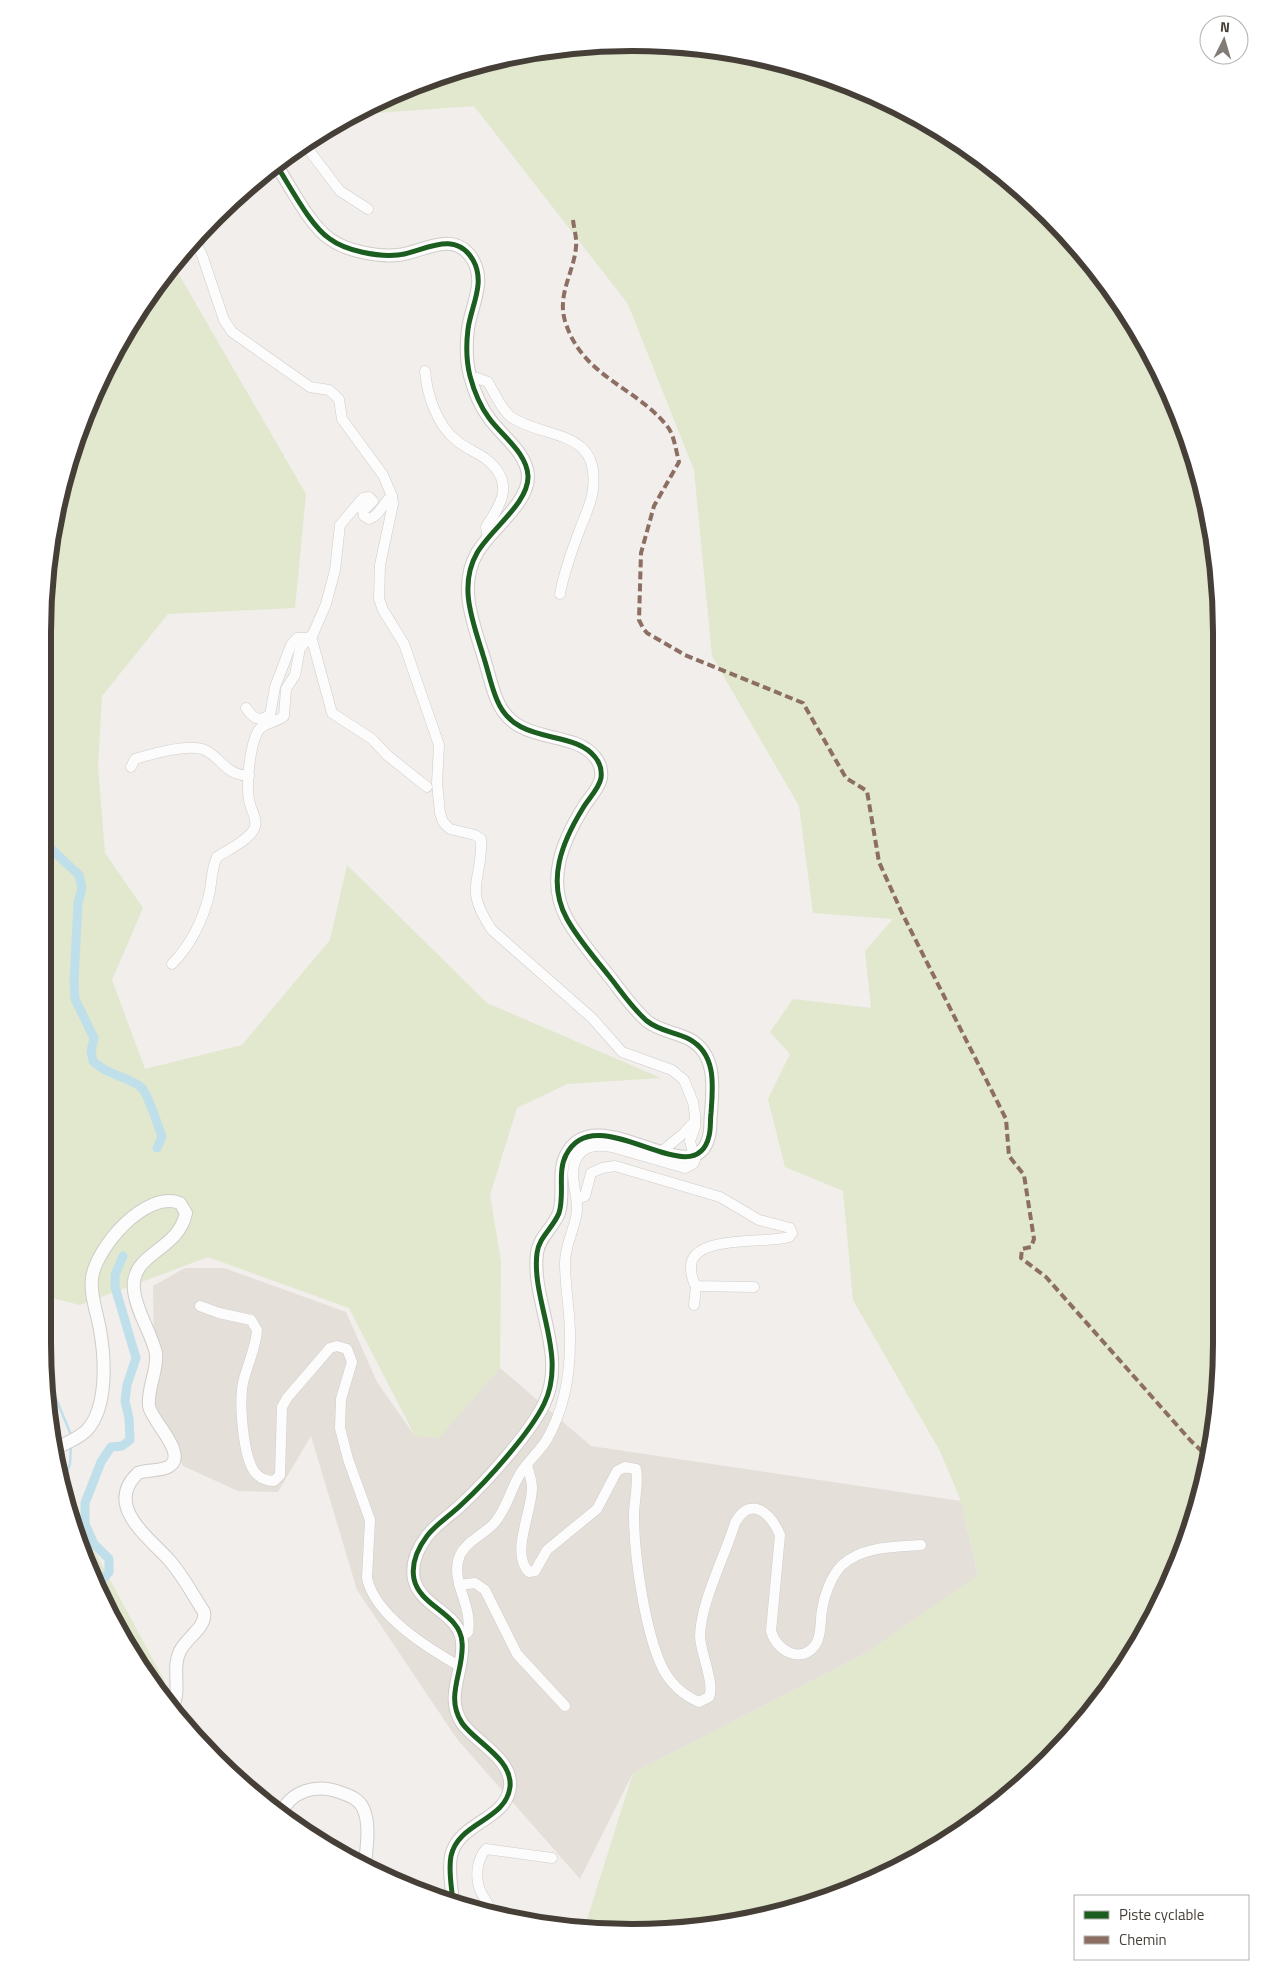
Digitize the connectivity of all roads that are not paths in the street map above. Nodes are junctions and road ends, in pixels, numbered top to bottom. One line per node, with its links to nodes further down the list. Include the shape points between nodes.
1 (308, 150): 3 (street, via 340,191)
2 (280, 170): 6 (street, via 320,230 339,244 395,255 440,244 456,247 470,256 478,278 466,348)
3 (368, 209)
4 (198, 246): 7 (street, via 227,327 310,387 329,390 339,399 342,420 383,475)
5 (425, 371): 8 (street, via 426,385 445,427 456,440 486,459 502,482 503,497 486,527)
6 (471, 380): 8 (street, via 484,411 523,459 528,474 523,494); 9 (street, via 477,378 488,382 510,416 571,439 589,456 593,475 592,497 569,558)
7 (392, 496): 10 (street, via 378,514 369,519 363,511 373,501 369,497 363,498 340,525 335,570 326,604); 16 (street, via 380,565 380,604 404,644 439,745 437,783 443,822 450,829 481,839 475,883 480,913 492,930 592,1018 622,1052 672,1070 684,1080 693,1102)
8 (488, 537): 20 (street, via 470,567 468,593 473,620 501,709 511,722 521,728 590,752 600,766 600,785 574,823 560,857 556,882 560,904 580,939 639,1013 657,1028 694,1042 708,1058 713,1087 709,1137 705,1148)
9 (560, 594)
10 (309, 637): 11 (street, via 297,638 291,645 272,697 270,714 257,719); 13 (street, via 300,648 296,674 286,689 284,716 259,729 254,740); 14 (street, via 332,714 372,739)
11 (246, 708)
12 (131, 767): 13 (street, via 135,759 147,755 193,748 205,750 232,773)
13 (249, 776): 15 (street, via 248,799 255,828 217,857 200,922 184,952)
14 (427, 787)
15 (172, 964)
16 (695, 1121): 17 (street); 20 (street, via 690,1141)
17 (684, 1134): 18 (street); 19 (street, via 676,1146)
18 (660, 1152): 19 (street); 30 (street, via 618,1138 597,1135 579,1140 565,1156 559,1212 537,1249 552,1362 550,1390 543,1407 520,1438 480,1486 428,1534 414,1561 416,1587 421,1595 451,1620)
19 (675, 1156): 20 (street)
20 (694, 1156): 21 (street, via 693,1164 685,1168 612,1147 587,1148 574,1162)
21 (577, 1199): 22 (street, via 585,1196 591,1173 615,1166 720,1197 759,1220 792,1230 791,1235 784,1238 734,1242 698,1251 691,1265); 27 (street, via 576,1220 567,1244 565,1262 570,1343 563,1401 545,1442)
22 (696, 1286): 23 (street); 24 (street)
23 (754, 1287)
24 (694, 1305)
25 (200, 1306): 31 (street, via 246,1318 255,1325 256,1338 243,1384 242,1407 249,1460 262,1479 274,1481 280,1475 280,1419 287,1398 325,1352 336,1346 347,1349 352,1359 341,1399 340,1428 370,1520 369,1588 409,1633)
26 (60, 1447): 32 (street, via 87,1430 97,1412 104,1384 100,1330 92,1295 92,1276 98,1260 126,1221 137,1213 160,1202 180,1203 186,1213 174,1239 144,1261 134,1280 135,1296 156,1352 149,1405 152,1416 171,1442 174,1460 167,1468 138,1473 129,1485 126,1500 130,1516 138,1528 171,1563 204,1612 203,1621 178,1656 178,1692)
27 (527, 1465): 28 (street, via 532,1490 521,1553 529,1572 535,1571 547,1550 597,1509 617,1472 625,1467 636,1469 635,1534 653,1640 664,1669 675,1686 699,1702 709,1697 711,1688 700,1638 703,1615 735,1523 742,1514 753,1510 766,1513 780,1535 771,1631 782,1650 799,1655 808,1652 819,1638 826,1594 845,1562 881,1548); 29 (street, via 496,1521 461,1552 457,1574)
28 (921, 1545)
29 (459, 1585): 30 (street, via 470,1623 468,1632); 33 (street, via 476,1583 485,1590 517,1654)
30 (462, 1636): 31 (street)
31 (459, 1666): 37 (street, via 455,1696 458,1716 502,1765 510,1784 499,1808 466,1831 453,1848 450,1861)
32 (175, 1701)
33 (565, 1706)
34 (285, 1809): 36 (street, via 296,1796 312,1788 325,1788 352,1797 362,1806 365,1815)
35 (552, 1858): 38 (street, via 486,1850 478,1866 478,1879)
36 (365, 1859)
37 (452, 1895)
38 (488, 1905)

